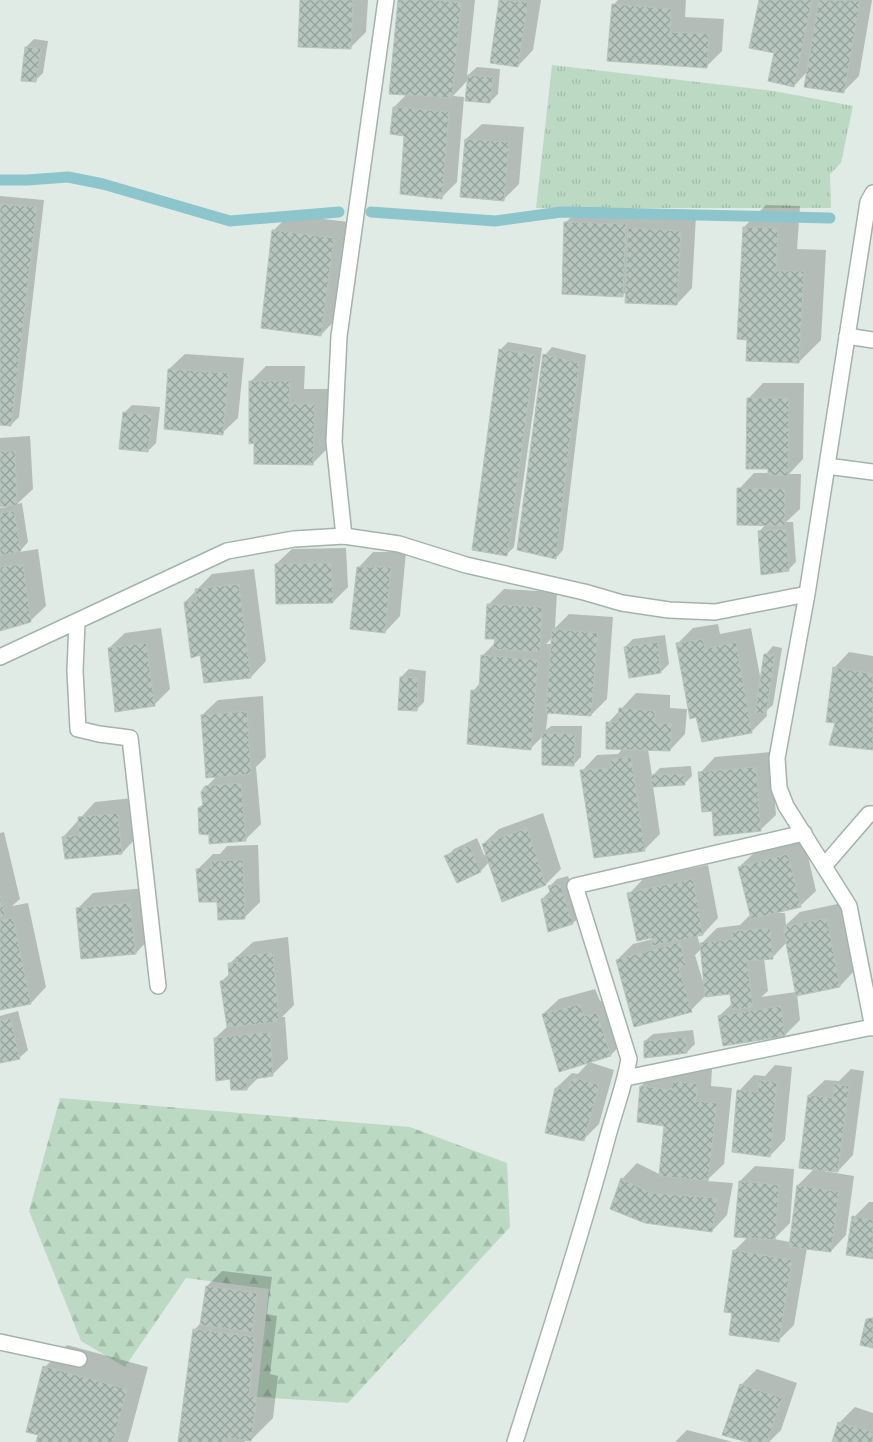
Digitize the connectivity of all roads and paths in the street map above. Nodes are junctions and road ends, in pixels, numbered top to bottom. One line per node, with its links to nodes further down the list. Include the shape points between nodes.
1 (386, 0): 7 (street, via 339,336 334,442)
2 (873, 193): 3 (street, via 868,202)
3 (847, 336): 4 (street); 5 (street)
4 (873, 340)
5 (827, 466): 6 (street); 8 (street)
6 (873, 472)
7 (344, 536): 8 (street, via 399,544 466,565 622,603 669,610 715,612); 9 (street, via 294,539 227,551)
8 (807, 594): 12 (street, via 777,758 779,788)
9 (77, 621): 10 (street); 14 (street, via 78,729 130,738)
10 (0, 657)
11 (873, 814): 13 (street, via 869,814)
12 (804, 834): 13 (street); 16 (street, via 575,886 629,1059)
13 (824, 866): 15 (street, via 849,906)
14 (158, 986)
15 (872, 1027): 16 (street)
16 (626, 1078): 19 (street)
17 (0, 1342): 18 (street)
18 (79, 1359)
19 (515, 1442)

